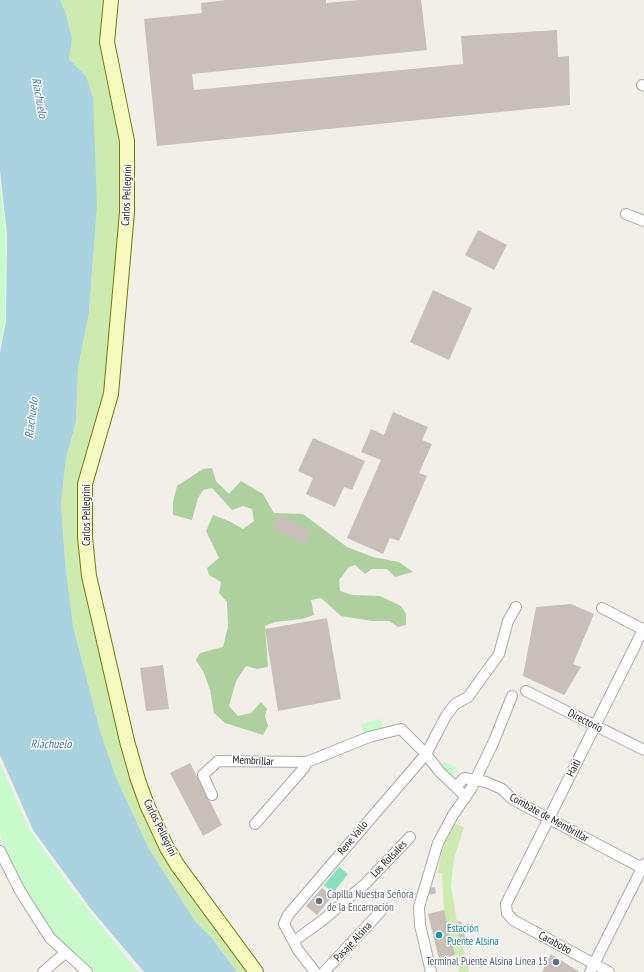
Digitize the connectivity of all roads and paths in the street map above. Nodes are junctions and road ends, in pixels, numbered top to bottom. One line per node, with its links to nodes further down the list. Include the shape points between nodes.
1 (111, 0): 30 (street, Carlos Pellegrini, via 106,42 127,141 127,212 111,394 86,484 85,537 89,576 127,741 147,805 178,866)
2 (626, 214): 3 (street)
3 (644, 221)
4 (516, 607): 11 (street, Rene Vallo, via 508,621 499,654 468,697 455,704 446,716)
5 (602, 608): 6 (street)
6 (644, 629): 9 (street, Haiti)
7 (526, 691): 9 (street, Directorio)
8 (512, 696): 13 (street, via 494,741)
9 (594, 726): 10 (street, Directorio); 17 (street, Haiti)
10 (644, 750)
11 (426, 754): 12 (street, via 404,731 398,729 369,737); 14 (street, via 435,767); 24 (street, Rene Vallo, via 293,909 284,924)
12 (307, 762): 15 (street, Membrillar, via 218,761 203,775); 18 (street)
13 (474, 780): 14 (street, via 464,778); 16 (street); 17 (street, Combate de Membrillar, via 502,789 512,799)
14 (456, 787): 16 (street)
15 (212, 795)
16 (466, 796): 33 (street, via 438,843 419,907 420,925)
17 (548, 818): 21 (street, Combate de Membrillar); 22 (street, Haiti, via 508,898)
18 (255, 824)
19 (410, 837): 24 (street, Los Rolsales, via 366,883)
20 (0, 851): 25 (street, via 20,891 46,931)
21 (643, 867): 26 (street)
22 (506, 909): 26 (street, Carabobo, via 513,920)
23 (381, 911): 32 (street, Pasaje Alsina)
24 (294, 942): 31 (street)
25 (65, 953): 27 (street); 28 (street); 29 (street)
26 (592, 968): 34 (street, Carabobo)
27 (42, 972)
28 (80, 972)
29 (87, 972)
30 (256, 972)
31 (315, 972)
32 (324, 972)
33 (431, 972)
34 (609, 972)

